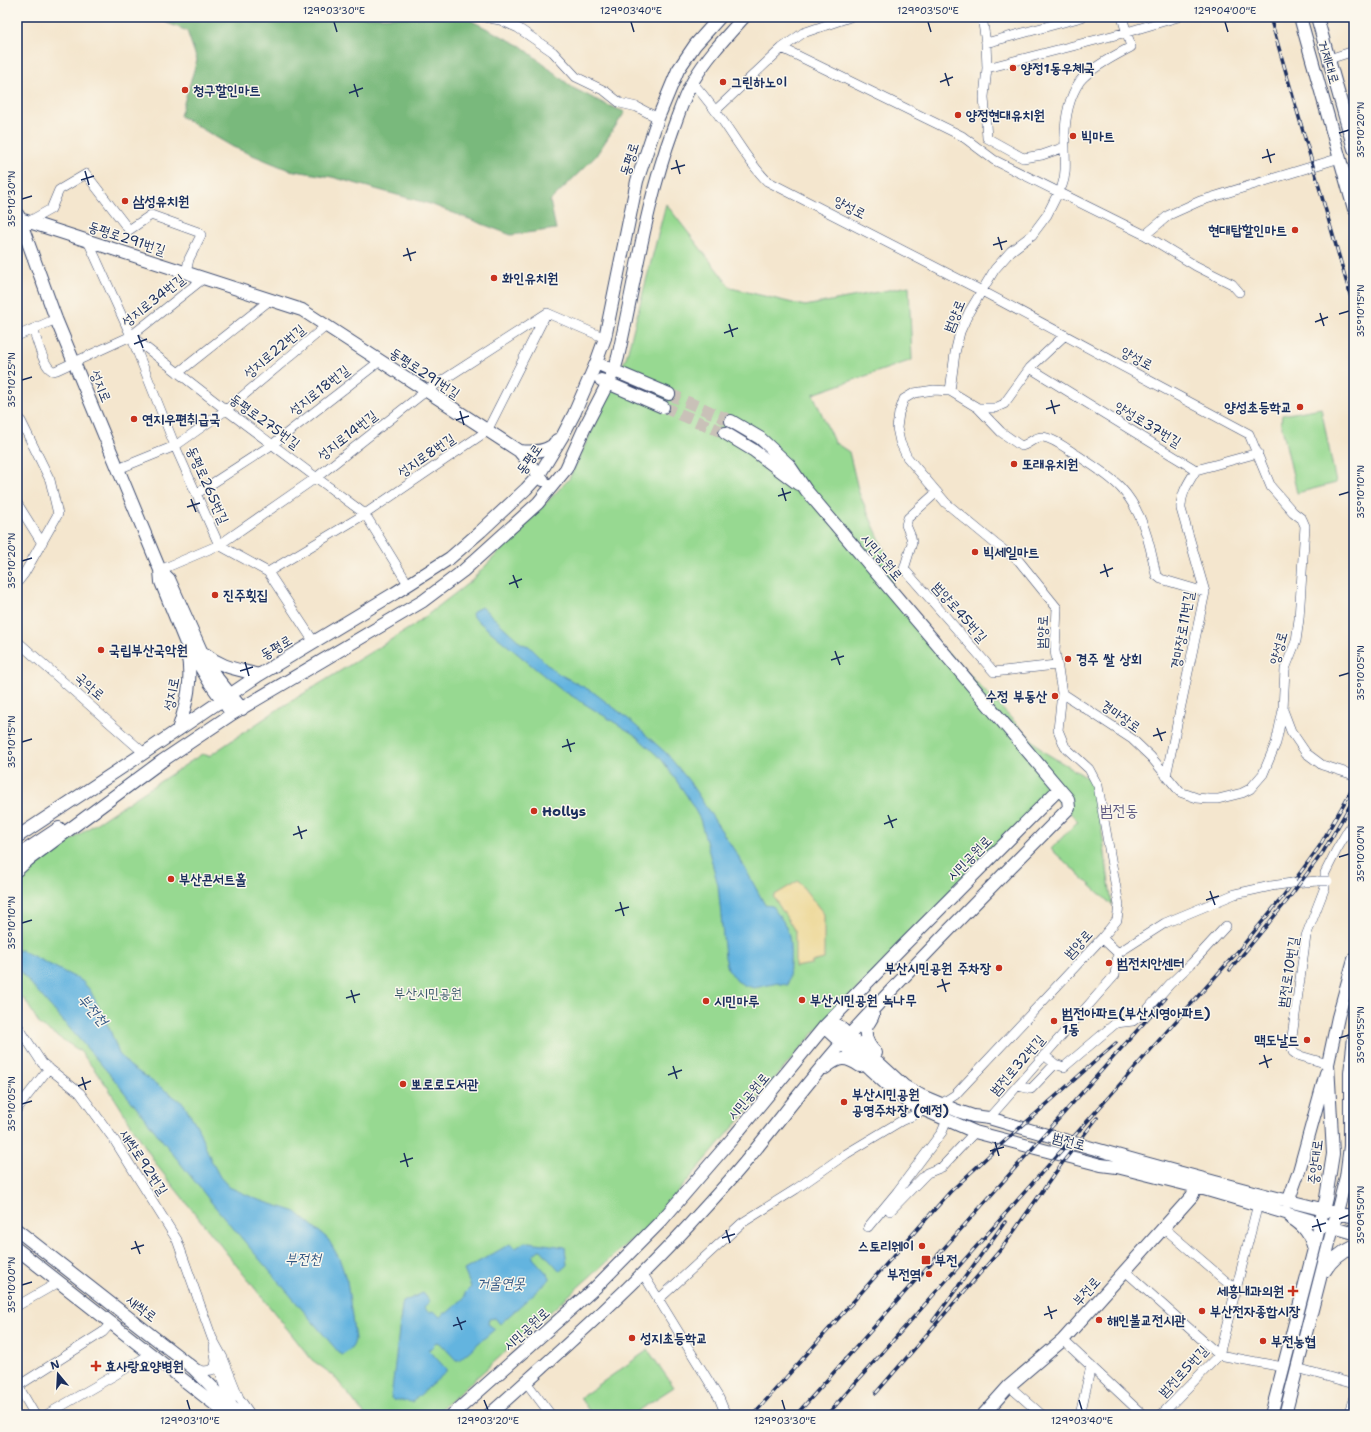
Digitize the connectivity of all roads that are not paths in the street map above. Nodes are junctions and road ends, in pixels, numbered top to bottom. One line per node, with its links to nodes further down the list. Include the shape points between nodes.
1 (484, 17): 19 (street, via 500,20 518,28 553,52 576,77 605,91 620,103 637,107)
2 (720, 17): 19 (main road, 동평로, via 695,45 678,70)
3 (744, 17): 17 (main road, via 707,58)
4 (850, 17): 13 (street, via 803,33)
5 (982, 17): 12 (street)
6 (1082, 17): 12 (street)
7 (1122, 17): 11 (street)
8 (1178, 17): 11 (street)
9 (1300, 17): 24 (main road, 거제대로)
10 (1318, 17): 15 (main road, 거제대로)
11 (1127, 32): 16 (street); 21 (street, via 1131,47 1100,64 1080,81 1069,105)
12 (986, 42): 16 (street)
13 (782, 48): 18 (street); 23 (street, via 962,136)
14 (1354, 51): 15 (street)
15 (1329, 59): 22 (main road, 거제대로)
16 (987, 68): 20 (street, via 984,98)
17 (692, 82): 18 (street, 양성로); 48 (main road, via 665,152 653,193)
18 (716, 110): 33 (street, 양성로, via 756,170 767,181)
19 (658, 118): 43 (main road, 동평로, via 637,181)
20 (987, 138): 21 (street, via 1023,158); 23 (street)
21 (1065, 147): 25 (street, via 1066,168)
22 (1354, 149)
23 (980, 150): 29 (street, via 994,160)
24 (1340, 158): 27 (main road, 거제대로); 29 (street, via 1200,201 1169,215)
25 (1062, 186)
26 (1056, 197): 33 (street, 범양로, via 1047,215 1032,235 1011,251 995,269)
27 (1354, 209)
28 (22, 218): 30 (main road, 동평로291번길); 31 (street, via 51,209 59,190 86,174 129,230 151,216 198,232 201,235 189,259); 37 (main road, 성지로)
29 (1145, 235): 34 (street, via 1232,284)
30 (88, 241): 31 (main road, 동평로291번길); 42 (street, 동평로265번길)
31 (186, 273): 32 (main road, 동평로291번길)
32 (204, 278): 35 (main road, 동평로291번길); 42 (street, 성지로34번길)
33 (982, 291): 40 (street, 양성로); 52 (street, 범양로, via 960,332)
34 (1239, 292)
35 (270, 300): 38 (main road, 동평로291번길, via 302,310); 49 (street)
36 (547, 313): 43 (street); 53 (street, 성지로14번길); 60 (street, 성지로8번길)
37 (56, 319): 39 (street); 44 (main road, 성지로)
38 (326, 326): 45 (main road, 동평로291번길); 57 (street, 성지로22번길)
39 (33, 329): 41 (street); 44 (street, 성지로34번길, via 50,370 57,370)
40 (1065, 335): 47 (street); 66 (street, 양성로, via 1249,434)
41 (17, 336)
42 (131, 336): 44 (street, 성지로34번길); 49 (street, 동평로275번길); 64 (street, 동평로265번길)
43 (605, 338): 46 (main road, 동평로)
44 (74, 361): 67 (main road, 성지로)
45 (380, 361): 53 (main road, 동평로291번길); 63 (street, 성지로18번길)
46 (596, 363): 48 (main road); 50 (main road, 동평로)
47 (1030, 368): 56 (street, via 1004,404 995,408); 68 (street, 양성로37번길)
48 (614, 371): 51 (main road); 54 (main road)
49 (178, 373): 57 (street, 동평로275번길)
50 (591, 376): 51 (main road); 62 (main road, 동평로)
51 (608, 383): 55 (main road); 71 (main road, via 566,470)
52 (950, 391): 56 (street); 73 (street, 범양로, via 914,393 904,399 897,428 907,457)
53 (426, 392): 60 (main road, 동평로291번길); 70 (street, 성지로14번길)
54 (669, 394)
55 (663, 407)
56 (978, 408): 85 (street, via 1001,432 1021,446 1042,437 1059,444 1098,469 1121,488 1135,507 1144,527 1156,574 1160,579)
57 (226, 410): 63 (street, 동평로275번길); 64 (street, 성지로22번길)
58 (731, 421): 72 (main road, 시민공원로, via 760,438 789,465)
59 (17, 422): 77 (street, via 21,421 50,480 58,514)
60 (487, 431): 65 (main road, 동평로291번길); 76 (street, 성지로8번길)
61 (725, 433): 72 (main road, 시민공원로, via 753,450)
62 (562, 437): 65 (main road, via 545,450); 69 (main road, 동평로)
63 (272, 444): 70 (street, 동평로275번길); 74 (street, 성지로18번길)
64 (175, 446): 67 (street, 성지로22번길); 74 (street, 동평로265번길)
65 (519, 451): 69 (main road, 동평로291번길)
66 (1258, 453): 68 (street); 94 (street, 양성로, via 1271,487 1302,519 1305,526 1299,619 1296,641 1285,669)
67 (118, 469): 80 (main road, 성지로)
68 (1196, 470): 85 (street, 경마장로11번길, via 1180,501)
69 (539, 475): 71 (main road, 동평로291번길); 84 (main road, 동평로, via 450,558)
70 (317, 477): 76 (street, 동평로275번길); 78 (street, 성지로14번길)
71 (551, 487): 95 (main road, via 538,503 463,571 429,597)
72 (806, 490): 101 (main road, 시민공원로)
73 (937, 492): 90 (street, 범양로, via 946,503 1019,561 1055,604); 90 (street, 범양로45번길, via 908,518 906,525 912,543 904,569 994,672)
74 (196, 494): 78 (street, 동평로265번길)
75 (17, 503): 77 (street)
76 (365, 514): 81 (street, 성지로8번길); 84 (street, 동평로275번길)
77 (42, 543): 82 (street)
78 (219, 545): 80 (street, 성지로14번길); 81 (street, 동평로265번길)
79 (17, 567): 82 (street)
80 (160, 570): 87 (main road, 성지로, via 161,582); 89 (main road, 성지로, via 169,579)
81 (268, 572): 88 (street, 동평로265번길)
82 (24, 574): 83 (street)
83 (17, 583)
84 (408, 584): 88 (main road, 동평로)
85 (1205, 592): 100 (street, 경마장로11번길)
86 (17, 641): 97 (street, 국악로)
87 (185, 641): 93 (main road, 성지로); 96 (main road, 성지로, via 190,667 189,691)
88 (314, 642): 91 (main road, 동평로)
89 (202, 652): 91 (main road, via 214,662 226,667); 93 (main road, 성지로)
90 (1056, 665): 92 (street, 범양로)
91 (259, 674): 93 (main road, 동평로)
92 (1062, 693): 100 (street, 경마장로, via 1132,739); 107 (street, 범양로, via 1058,730 1066,747 1088,769 1098,786 1119,905 1117,920)
93 (226, 696): 95 (main road, 성지로); 96 (main road, 동평로)
94 (1283, 710): 99 (street, 양성로, via 1291,731 1306,753 1322,765); 100 (street, 경마장로, via 1269,763 1250,789 1218,799 1197,798 1180,792)
95 (237, 712): 98 (main road)
96 (178, 730): 97 (main road, 동평로)
97 (144, 753): 103 (main road, 동평로)
98 (162, 761): 103 (main road, via 118,788); 104 (main road)
99 (1354, 775)
100 (1166, 776)
101 (1059, 790): 110 (main road, 시민공원로, via 1068,799 1069,808); 111 (main road, 시민공원로)
102 (1354, 820): 117 (street, 범전로10번길, via 1325,874 1325,887 1306,936 1291,1044 1293,1052 1297,1055)
103 (19, 841)
104 (17, 870)
105 (1328, 881): 108 (street, bridge, via 1292,883 1235,894 1164,923)
106 (1226, 926): 116 (street, via 1146,1011 1133,1021 1116,1023 1064,1067)
107 (1102, 938): 108 (street); 122 (street, 범양로, via 955,1095)
108 (1118, 953): 115 (street, 범전로32번길, via 1115,975)
109 (1354, 959): 117 (main road, 중앙대로)
110 (875, 1007): 114 (main road, 시민공원로); 118 (main road, via 873,1017 867,1026 866,1036 868,1044 878,1056)
111 (828, 1023): 114 (main road, 범전로); 174 (main road, 시민공원로, via 662,1220 596,1286)
112 (17, 1025): 119 (street, 새싹로92번길, via 42,1063)
113 (1354, 1037): 128 (main road, via 1350,1073)
114 (846, 1039): 118 (main road, 범전로); 120 (main road, 시민공원로)
115 (1044, 1055): 116 (street); 121 (street, 범전로32번길)
116 (1054, 1064): 121 (street, via 1031,1089)
117 (1328, 1064): 131 (main road); 134 (main road, 중앙대로, via 1333,1154)
118 (876, 1067): 120 (main road, via 860,1066 845,1058 831,1063); 122 (main road, 범전로, via 904,1086); 124 (main road, 범전로, via 897,1094)
119 (49, 1068): 123 (street); 155 (street, 새싹로92번길, via 80,1093 115,1141 177,1240)
120 (816, 1074): 148 (main road, 시민공원로, via 747,1160 690,1225)
121 (1018, 1086): 125 (street, 범전로32번길)
122 (941, 1104): 124 (street, 범양로); 125 (main road, 범전로, via 973,1116)
123 (17, 1109)
124 (925, 1110): 126 (main road, 범전로); 152 (street, via 901,1121 846,1154 742,1223)
125 (989, 1118): 130 (main road, 범전로)
126 (947, 1120): 127 (main road, 범전로); 139 (street, via 942,1132)
127 (975, 1132): 130 (main road, 범전로, via 1101,1165); 135 (street, via 942,1167 927,1173)
128 (1350, 1146): 129 (main road); 136 (main road)
129 (1354, 1175)
130 (1198, 1183): 131 (main road, 범전로); 132 (main road, 범전로); 141 (main road, 부전로, via 1192,1196)
131 (1288, 1202): 134 (main road, 범전로)
132 (1258, 1204): 133 (main road, 범전로); 151 (street, 범전로5번길)
133 (1278, 1210): 138 (main road, 범전로); 146 (main road, via 1301,1224)
134 (1323, 1210): 136 (main road, 범전로); 138 (main road, 중앙대로)
135 (890, 1211)
136 (1337, 1213): 137 (main road, 범전로); 140 (main road)
137 (1354, 1217)
138 (1320, 1223): 140 (main road, 범전로); 146 (main road, 중앙대로)
139 (868, 1227)
140 (1334, 1227): 143 (main road, 범전로); 149 (main road)
141 (1164, 1228): 147 (main road, 부전로); 151 (street)
142 (17, 1230): 162 (main road, 새싹로)
143 (1354, 1233)
144 (1354, 1246): 149 (main road, via 1330,1262)
145 (17, 1249): 150 (main road, 새싹로)
146 (1314, 1249): 161 (main road, 중앙대로)
147 (1125, 1271): 156 (main road, 부전로); 158 (street)
148 (642, 1274): 152 (street); 164 (main road, 시민공원로)
149 (1321, 1277): 163 (main road)
150 (59, 1282): 153 (street); 154 (main road, 새싹로)
151 (1236, 1290): 158 (street, 범전로5번길)
152 (658, 1300): 177 (street, via 719,1398)
153 (17, 1306)
154 (111, 1323): 157 (main road, 새싹로); 166 (street, via 103,1332)
155 (212, 1338): 159 (street, 새싹로92번길); 173 (street, 새싹로92번길, via 239,1398)
156 (1063, 1340): 160 (street); 167 (main road, 부전로)
157 (151, 1354): 169 (main road, 새싹로, via 213,1403); 171 (street)
158 (1219, 1355): 161 (street); 182 (street, 범전로5번길)
159 (216, 1361): 162 (street, via 212,1370); 169 (street, 새싹로92번길)
160 (1091, 1366): 180 (street); 181 (street)
161 (1283, 1367): 183 (main road, 중앙대로)
162 (193, 1368): 169 (main road, 새싹로)
163 (1297, 1368): 165 (street); 184 (main road)
164 (526, 1382): 175 (main road, 시민공원로); 176 (street)
165 (1354, 1384)
166 (18, 1385): 170 (street)
167 (1009, 1386): 178 (main road, 부전로); 179 (street)
168 (1354, 1397): 185 (street)
169 (231, 1412): 172 (main road, 새싹로)
170 (35, 1415)
171 (46, 1415)
172 (244, 1415)
173 (251, 1415)
174 (452, 1415)
175 (489, 1415)
176 (551, 1415)
177 (726, 1415)
178 (984, 1415)
179 (1042, 1415)
180 (1080, 1415)
181 (1143, 1415)
182 (1161, 1415)
183 (1271, 1415)
184 (1284, 1415)
185 (1348, 1415)

